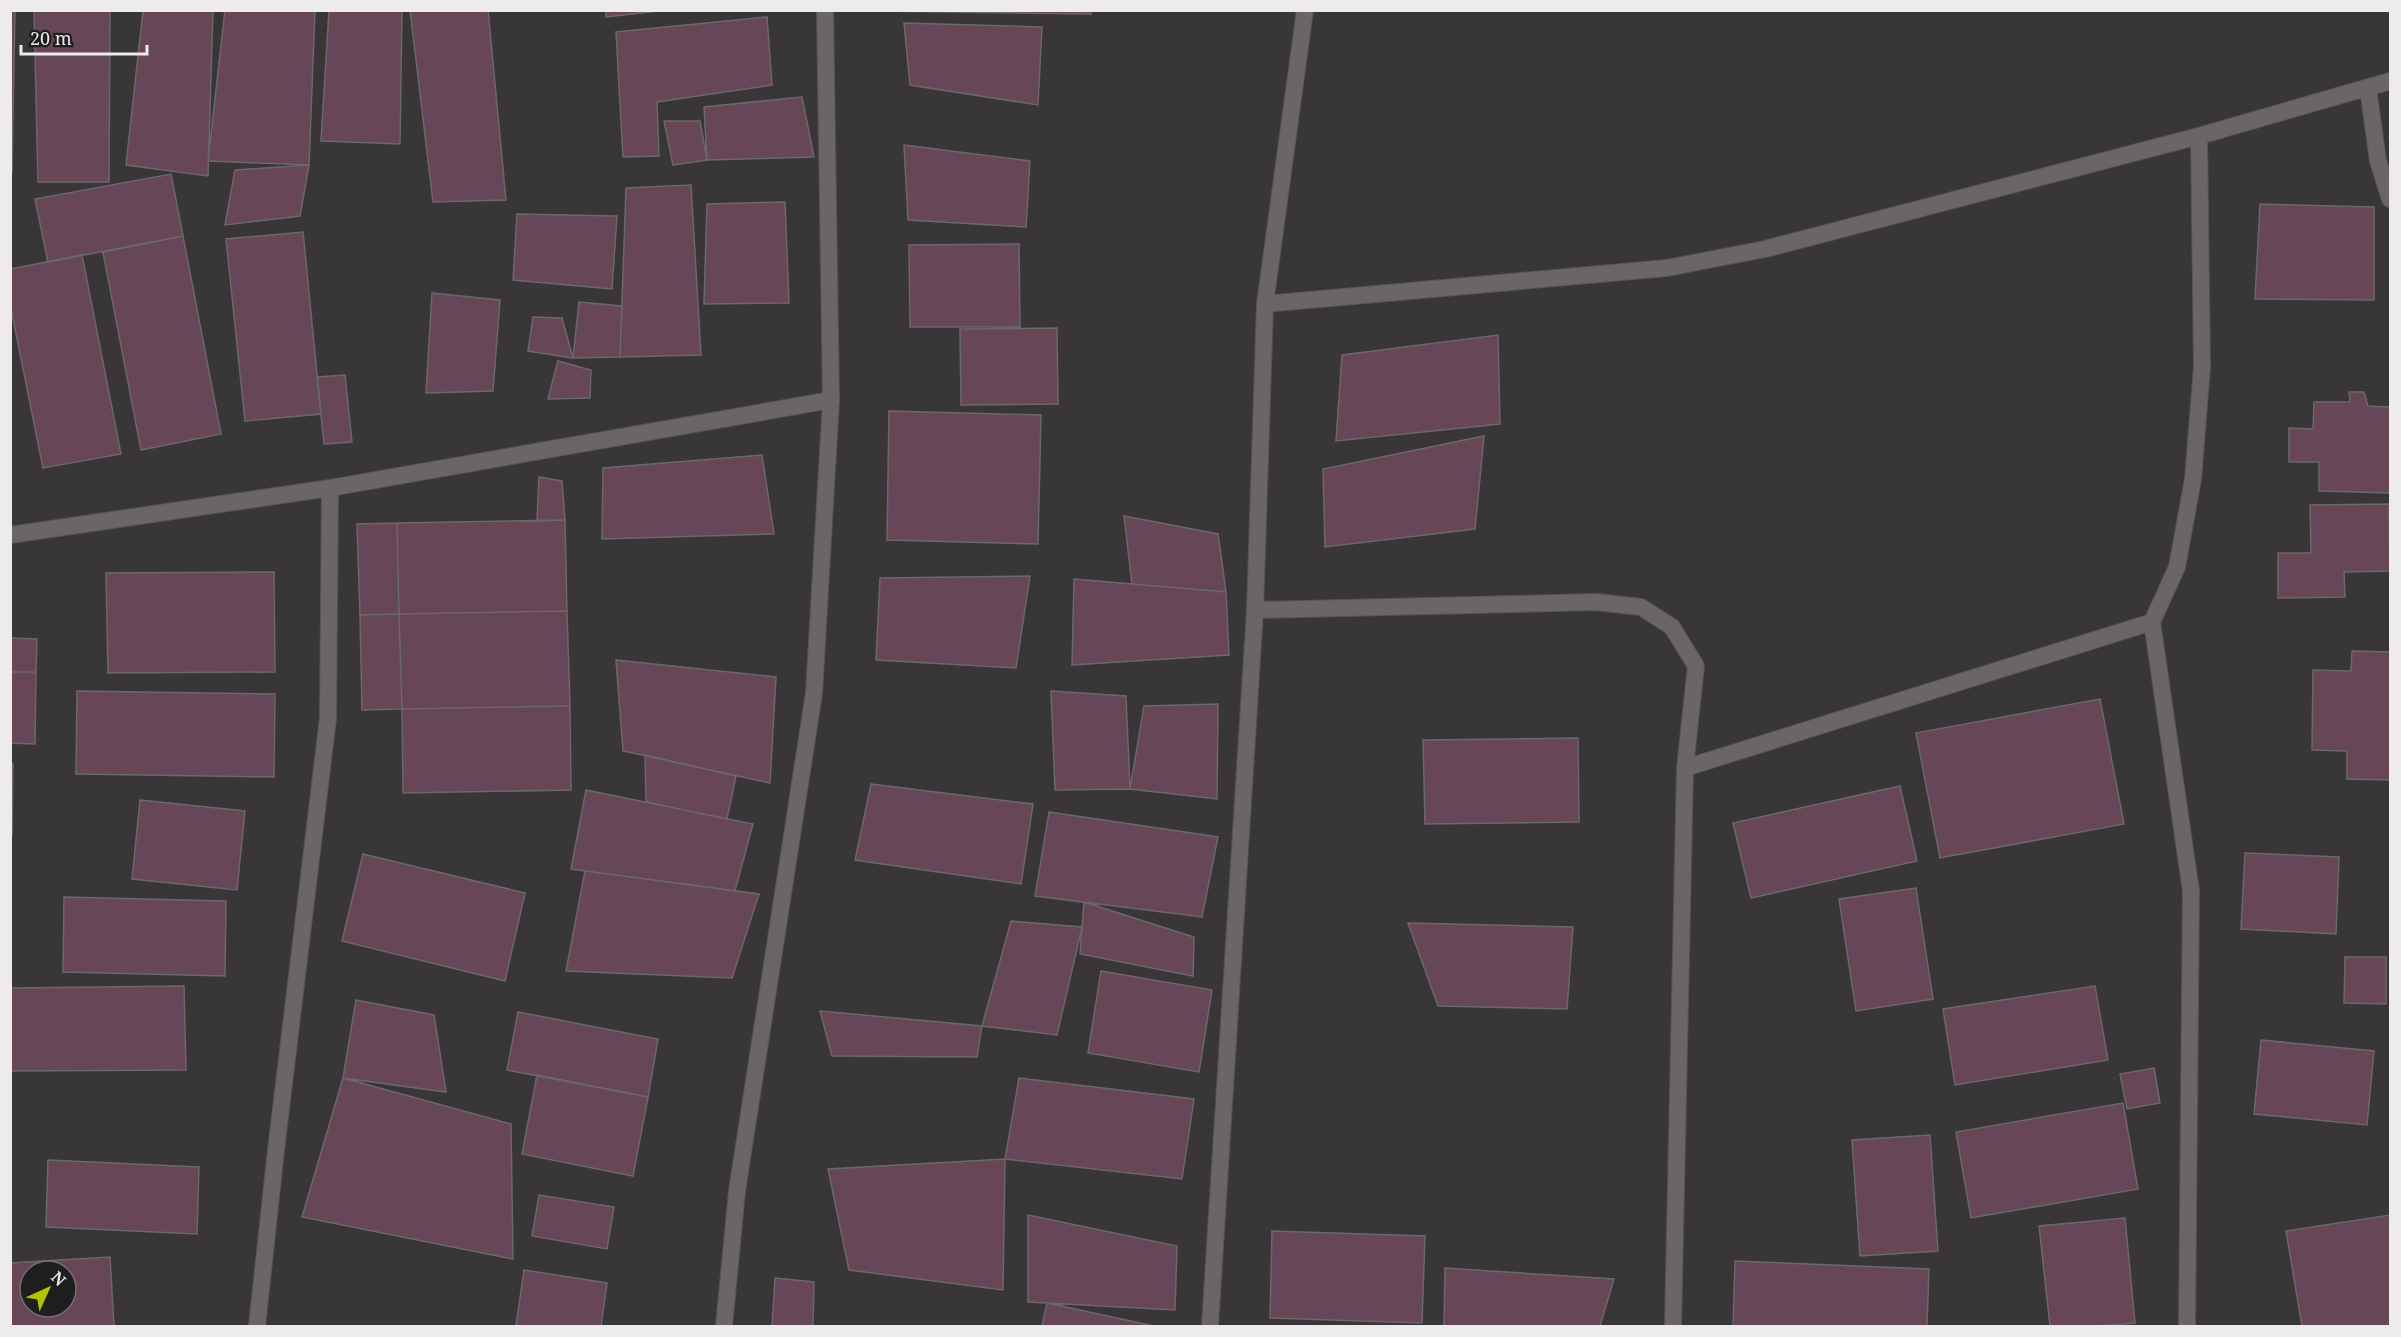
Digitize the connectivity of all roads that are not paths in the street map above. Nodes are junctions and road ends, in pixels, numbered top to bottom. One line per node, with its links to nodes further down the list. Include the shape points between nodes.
1 (825, 10): 8 (street)
2 (1305, 10): 7 (street)
3 (2391, 81): 4 (street)
4 (2368, 88): 5 (street); 6 (street, via 2378,161)
5 (2199, 136): 7 (street, via 1776,246 1666,268); 12 (street, via 2202,367 2193,479 2177,567)
6 (2391, 199)
7 (1265, 304): 11 (street)
8 (831, 400): 9 (street); 15 (street, via 814,693 737,1191)
9 (330, 488): 10 (street); 14 (street, via 328,718)
10 (10, 535)
11 (1255, 610): 13 (street, via 1596,602 1641,607 1672,627 1696,666); 16 (street)
12 (2152, 622): 13 (street); 18 (street, via 2191,891)
13 (1685, 768): 17 (street)
14 (257, 1326)
15 (724, 1326)
16 (1210, 1326)
17 (1673, 1326)
18 (2187, 1326)

